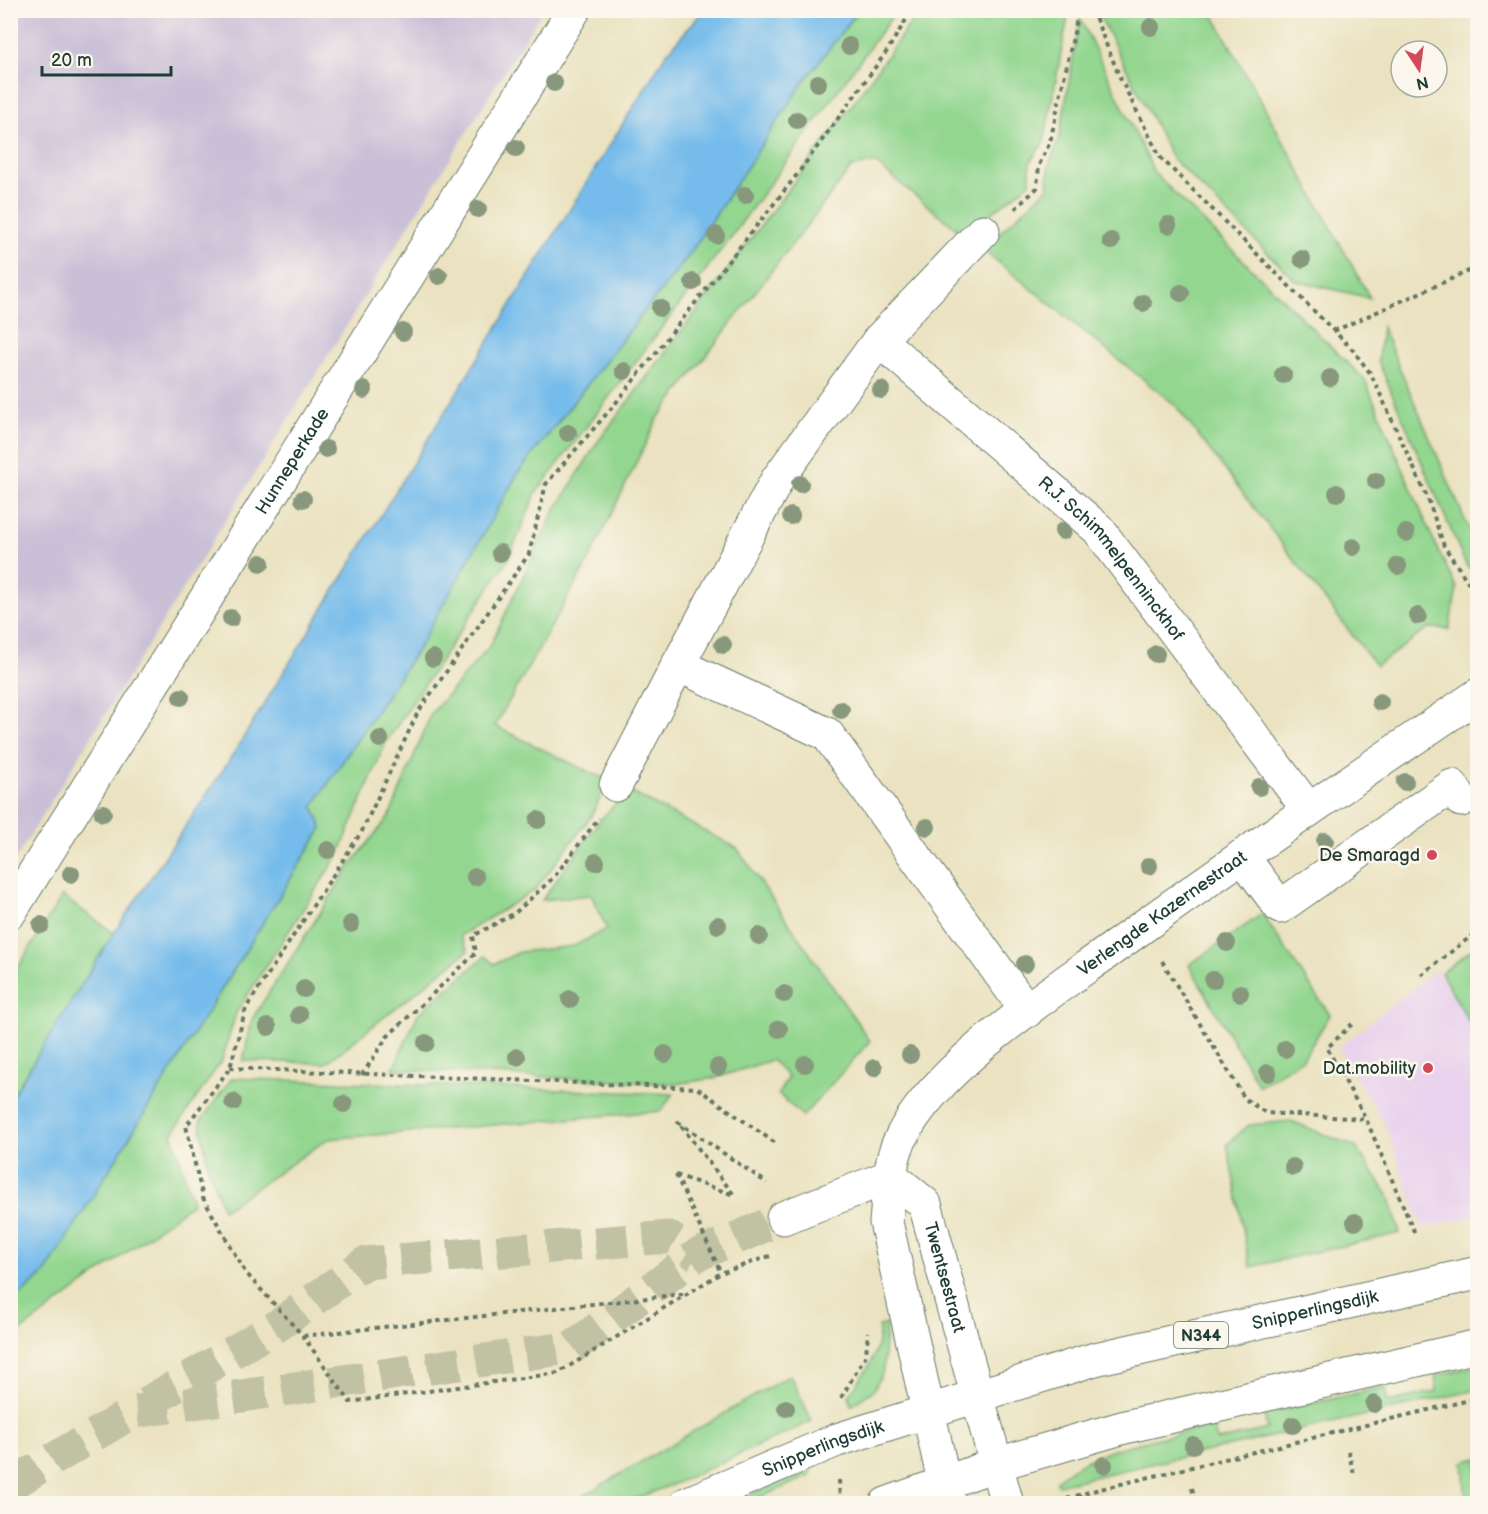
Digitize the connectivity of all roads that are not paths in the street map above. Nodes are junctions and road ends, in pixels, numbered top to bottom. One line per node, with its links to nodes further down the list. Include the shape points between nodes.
1 (574, 10): 10 (street, Hunneperkade)
2 (982, 231): 3 (street)
3 (879, 340): 4 (street, via 777,480); 8 (street, R.J. Schimmelpenninckhof, via 1098,529)
4 (678, 665): 6 (street); 11 (street, via 827,734)
5 (1478, 695): 8 (street, Verlengde Kazernestraat)
6 (616, 785)
7 (1461, 800): 9 (street, via 1452,786 1280,907)
8 (1308, 809): 9 (street, Verlengde Kazernestraat)
9 (1242, 856): 11 (street, Verlengde Kazernestraat)
10 (10, 912)
11 (1027, 1011): 12 (street, Verlengde Kazernestraat, via 938,1087 900,1139)
12 (891, 1176): 13 (street); 16 (street, Twentsestraat, via 925,1204); 17 (street, via 885,1222)
13 (794, 1213)
14 (1478, 1273): 16 (street, Snipperlingsdijk / N344, via 1095,1359)
15 (1478, 1346): 18 (street, via 1125,1427)
16 (979, 1394): 17 (street, Snipperlingsdijk / N344); 18 (street)
17 (928, 1410): 19 (street); 20 (street, Snipperlingsdijk / N344, via 837,1440)
18 (997, 1464): 19 (street); 22 (street)
19 (947, 1493): 21 (street)
20 (686, 1503)
21 (886, 1503)
22 (1007, 1503)

